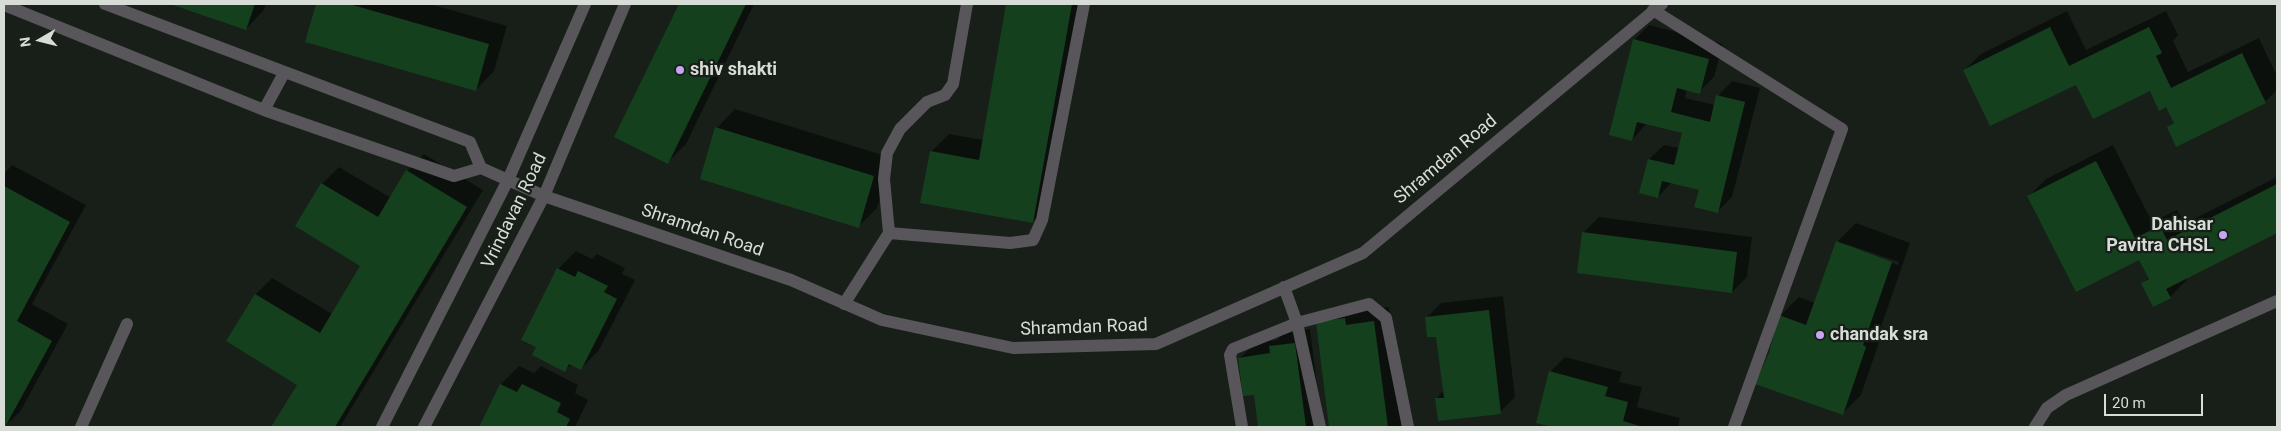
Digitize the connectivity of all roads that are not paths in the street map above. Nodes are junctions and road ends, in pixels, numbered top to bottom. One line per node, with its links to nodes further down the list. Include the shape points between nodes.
1 (105, 4): 8 (street)
2 (585, 4): 11 (street)
3 (624, 4): 12 (street, Vrindavan Road)
4 (967, 4): 13 (street, via 953,84 945,96 927,102 900,129 888,152 884,179)
5 (1084, 4): 13 (street, via 1042,220 1032,240 1010,243)
6 (4, 5): 9 (street)
7 (1658, 7): 14 (street, Shramdan Road, via 1363,253); 25 (street, via 1842,129)
8 (284, 73): 9 (street); 10 (street, via 470,142)
9 (264, 110): 10 (street, via 454,176)
10 (481, 168): 11 (street, Shramdan Road)
11 (508, 180): 12 (street, Shramdan Road); 20 (street)
12 (544, 196): 16 (street, Shramdan Road, via 791,280); 21 (street, Vrindavan Road)
13 (889, 233): 16 (street)
14 (1284, 287): 16 (street, Shramdan Road, via 1156,344 1013,348 882,320); 17 (street)
15 (2277, 301): 26 (street, via 2066,395 2047,408)
16 (844, 304)
17 (1297, 323): 22 (street, via 1230,352); 23 (street); 24 (street, via 1369,304 1381,312 1388,325)
18 (127, 324): 19 (street)
19 (81, 427)
20 (382, 427)
21 (424, 427)
22 (1242, 427)
23 (1320, 427)
24 (1408, 427)
25 (1734, 427)
26 (2034, 427)

